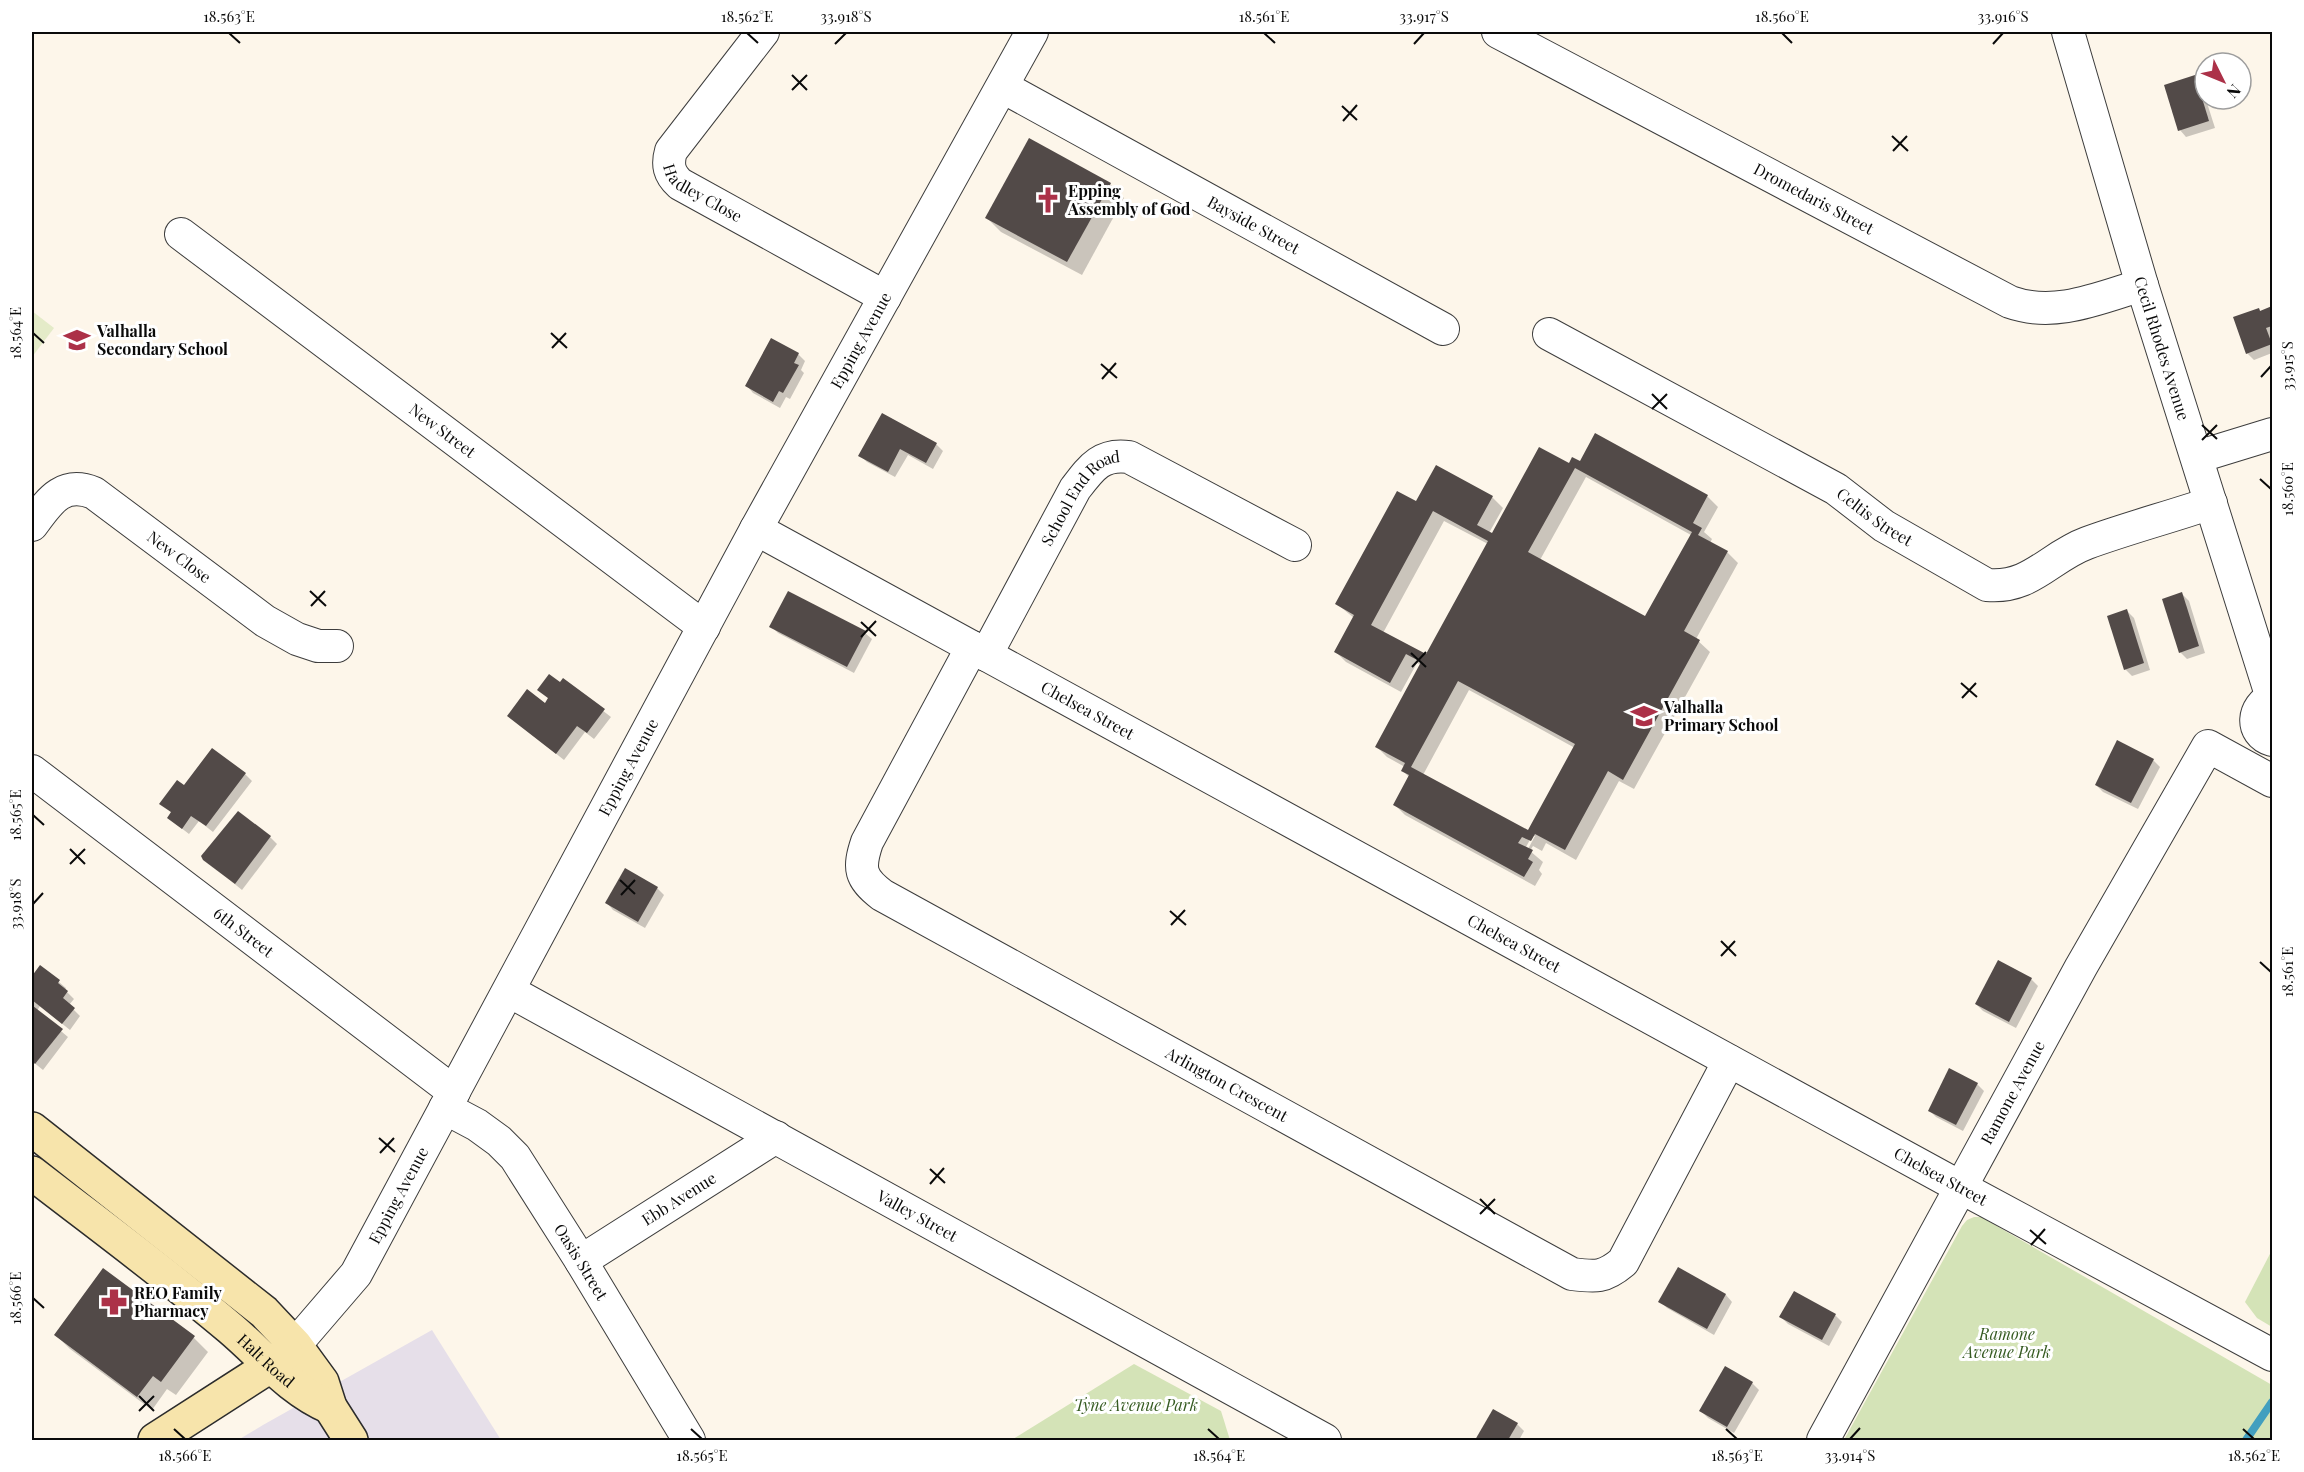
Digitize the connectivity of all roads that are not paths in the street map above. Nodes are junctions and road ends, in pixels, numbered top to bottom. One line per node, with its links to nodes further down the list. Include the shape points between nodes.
1 (763, 32): 8 (street, Hadley Close, via 670,151 672,177)
2 (1032, 32): 5 (street, Epping Avenue)
3 (1498, 32): 7 (street, Dromedaris Street, via 2010,302 2037,309 2059,308)
4 (2068, 32): 7 (street, Cecil Rhodes Avenue)
5 (1003, 87): 8 (street, Epping Avenue); 9 (street, Bayside Street)
6 (181, 234): 17 (street, New Street)
7 (2142, 285): 12 (street, Cecil Rhodes Avenue)
8 (885, 297): 15 (street, Epping Avenue)
9 (1443, 329)
10 (1549, 334): 13 (street, Celtis Street, via 1836,489 1884,526 1987,585 2014,584 2065,552)
11 (2272, 434): 12 (street)
12 (2198, 457): 13 (street, Cecil Rhodes Avenue)
13 (2211, 503): 20 (street, Cecil Rhodes Avenue)
14 (32, 525): 18 (street, New Close, via 60,493 77,489 94,493 265,621 297,639 318,646)
15 (756, 529): 17 (street, Epping Avenue); 19 (street, Chelsea Street)
16 (1295, 545): 19 (street, School End Road, via 1130,457 1116,455 1103,459 1075,489)
17 (704, 627): 24 (street, Epping Avenue)
18 (337, 646)
19 (979, 651): 25 (street, Chelsea Street); 25 (street, Arlington Crescent, via 867,842 861,861 862,874 870,885 1572,1274 1609,1274 1623,1262)
20 (2272, 698): 21 (street, Cecil Rhodes Avenue, via 2258,708 2256,717 2261,733)
21 (2272, 740)
22 (32, 771): 26 (street, 6th Street)
23 (2272, 781): 30 (street, Ramone Avenue, via 2208,746 2081,967)
24 (509, 991): 26 (street, Epping Avenue); 28 (street, Valley Street)
25 (1729, 1061): 30 (street, Chelsea Street)
26 (450, 1100): 31 (street, Oasis Street, via 515,1157); 32 (street, Epping Avenue, via 356,1274)
27 (32, 1129): 32 (street, Halt Road, via 254,1302)
28 (776, 1137): 31 (street, Ebb Avenue); 36 (street, Valley Street)
29 (32, 1173): 34 (street, Halt Road, via 232,1329)
30 (1962, 1188): 33 (street, Chelsea Street); 40 (street, Ramone Avenue)
31 (581, 1262): 39 (street, Oasis Street)
32 (295, 1345): 34 (street, Epping Avenue); 35 (street, Halt Road, via 322,1382)
33 (2272, 1355)
34 (270, 1366): 35 (street, Halt Road, via 311,1398); 37 (street, Epping Avenue)
35 (330, 1407): 38 (street, Halt Road)
36 (1301, 1436)
37 (155, 1440)
38 (351, 1440)
39 (689, 1440)
40 (1823, 1440)

